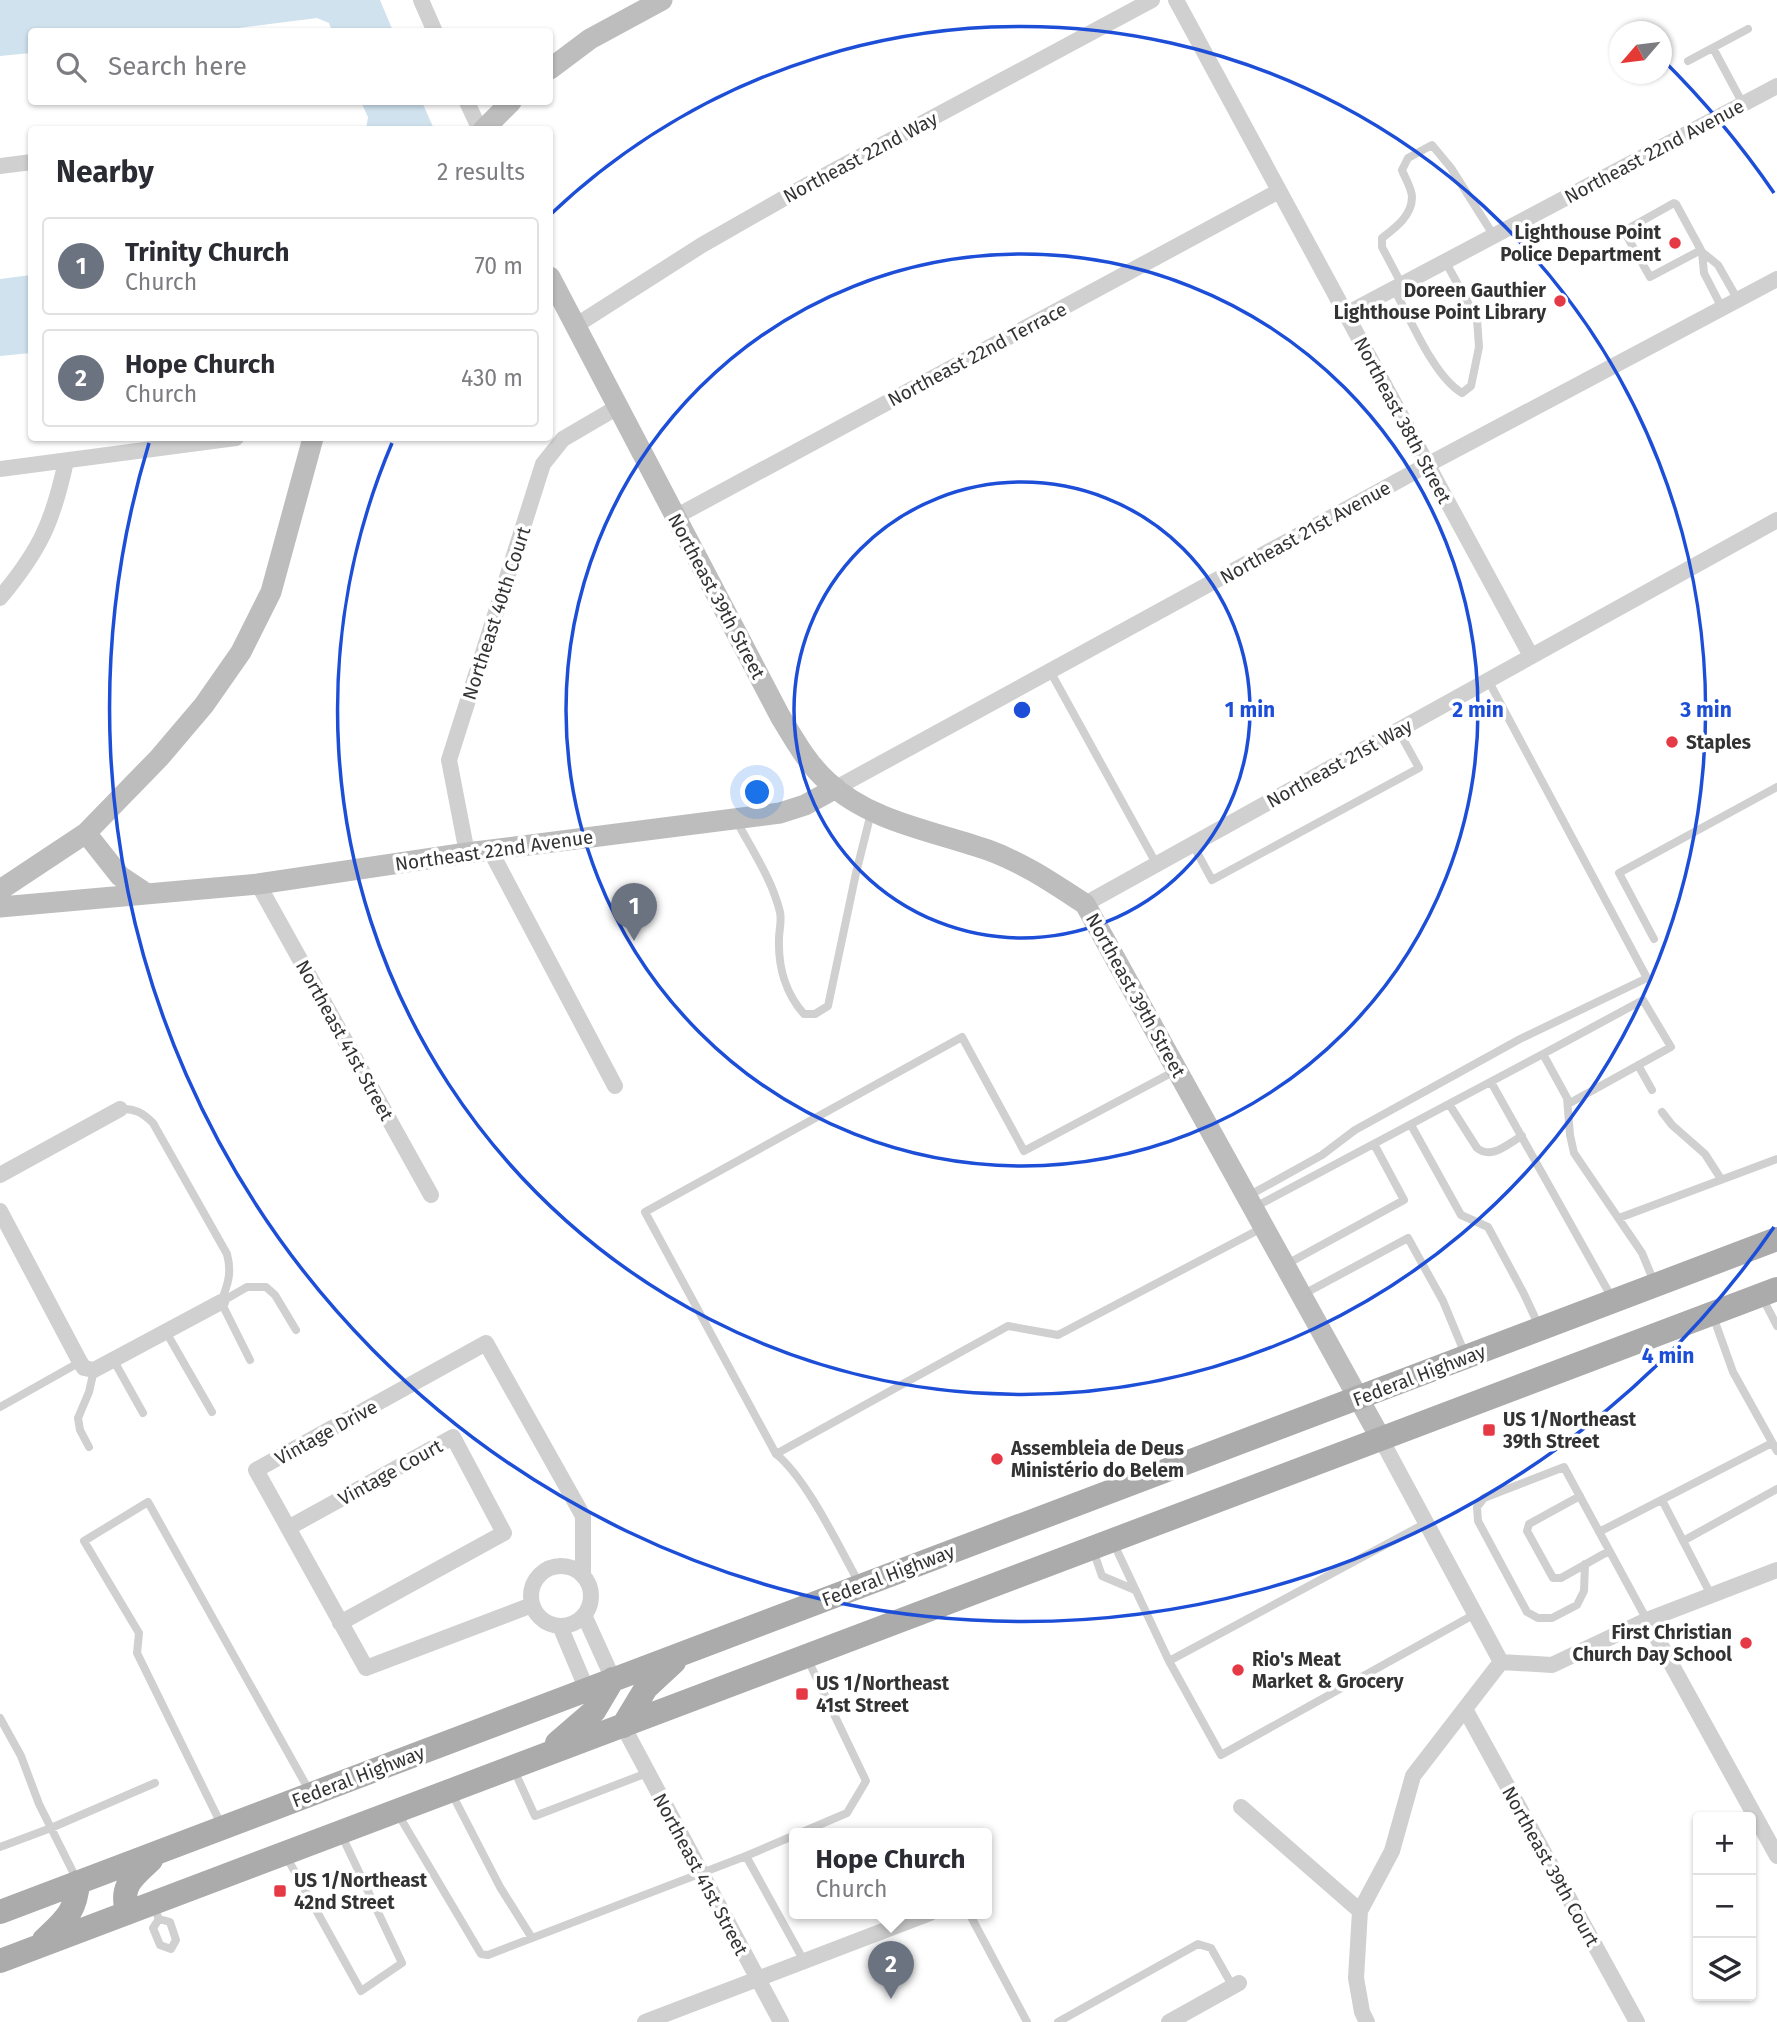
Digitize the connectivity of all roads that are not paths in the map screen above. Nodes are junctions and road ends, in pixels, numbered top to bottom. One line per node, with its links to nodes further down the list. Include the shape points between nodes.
1 (662, 0): 9 (street, via 590,39)
2 (1152, 0): 28 (street, Northeast 22nd Way, via 702,245)
3 (1176, 0): 18 (street, Northeast 38th Street)
4 (422, 2): 5 (street)
5 (433, 28)
6 (1748, 29): 7 (lane)
7 (1713, 48): 8 (lane); 11 (lane)
8 (1688, 61)
9 (553, 67)
10 (1777, 86): 11 (street, Northeast 22nd Avenue)
11 (1743, 104): 19 (street, Northeast 22nd Avenue)
12 (468, 105): 14 (street)
13 (508, 105): 15 (street)
14 (479, 126)
15 (485, 126)
16 (28, 162): 17 (street)
17 (0, 166)
18 (1279, 191): 27 (street, Northeast 38th Street); 35 (street, Northeast 22nd Terrace)
19 (1494, 236): 21 (street, Northeast 22nd Avenue); 24 (lane, via 1432,145 1408,158 1402,170 1412,197 1407,215 1382,238)
20 (1701, 251): 20 (lane, via 1674,203 1624,231 1650,277); 25 (lane, via 1718,265); 26 (lane, via 1703,273)
21 (1446, 261): 24 (street, Northeast 22nd Avenue); 24 (lane, via 1477,318 1479,347 1471,386 1462,393 1438,370)
22 (1777, 279): 25 (street, Northeast 21st Avenue)
23 (553, 283): 28 (street, Northeast 39th Street)
24 (1398, 287): 27 (street, Northeast 22nd Avenue)
25 (1738, 300): 26 (street, Northeast 21st Avenue)
26 (1722, 308): 33 (street, Northeast 21st Avenue)
27 (1346, 314): 33 (street, Northeast 38th Street)
28 (575, 326): 29 (street, Northeast 39th Street)
29 (616, 408): 35 (street, Northeast 39th Street); 49 (street, Northeast 40th Court, via 563,439 543,464 449,760)
30 (214, 441): 32 (street)
31 (312, 441): 46 (street, via 271,592 242,652 159,758)
32 (66, 461): 34 (street); 37 (street, via 45,535)
33 (1427, 465): 38 (street, Northeast 38th Street); 39 (street, Northeast 21st Avenue)
34 (0, 469)
35 (675, 517): 43 (street, Northeast 39th Street, via 780,716 805,756)
36 (1777, 520): 38 (street, Northeast 21st Way)
37 (0, 598)
38 (1531, 656): 40 (street, Northeast 21st Way)
39 (1050, 671): 43 (street, Northeast 21st Avenue); 50 (lane)
40 (1488, 680): 41 (street, Northeast 21st Way); 74 (lane, via 1647,978 1520,1039 1355,1130)
41 (1398, 730): 47 (street, Northeast 21st Way); 47 (lane, via 1419,768 1212,880)
42 (1777, 787): 56 (lane, via 1619,873)
43 (836, 788): 44 (street, Northeast 39th Street); 45 (street, Northeast 22nd Avenue, via 780,813)
44 (872, 811): 45 (lane, via 828,1006 815,1014 804,1014 792,1001 784,980 781,916 772,886); 54 (street, Northeast 39th Street, via 989,850)
45 (734, 818): 48 (street, Northeast 22nd Avenue)
46 (86, 833): 52 (street); 53 (street, via 120,876)
47 (1193, 845): 50 (street, Northeast 21st Way)
48 (490, 850): 49 (street, Northeast 22nd Avenue); 61 (street)
49 (467, 853): 51 (street, Northeast 22nd Avenue)
50 (1157, 864): 54 (street, Northeast 21st Way)
51 (258, 884): 53 (street, Northeast 22nd Avenue); 73 (street, Northeast 41st Street)
52 (0, 890)
53 (147, 894): 55 (street, Northeast 22nd Avenue)
54 (1085, 904): 59 (street, Northeast 39th Street)
55 (0, 907)
56 (1654, 939)
57 (1543, 1054): 58 (lane, via 1643,1000 1671,1047); 60 (lane); 64 (lane)
58 (1638, 1065): 62 (lane); 64 (lane)
59 (1177, 1070): 74 (street, Northeast 39th Street); 101 (lane, via 1024,1151 962,1037 645,1212)
60 (1491, 1082): 63 (lane); 68 (lane)
61 (615, 1086)
62 (1652, 1090)
63 (1449, 1104): 67 (lane); 68 (lane, via 1482,1153 1494,1152)
64 (1568, 1104): 76 (lane, via 1574,1153)
65 (120, 1110): 71 (street); 83 (lane, via 136,1110 153,1123 227,1254 230,1278)
66 (1662, 1112): 72 (lane, via 1705,1154)
67 (1411, 1125): 69 (lane); 86 (lane, via 1461,1215 1488,1227)
68 (1522, 1136): 82 (lane)
69 (1374, 1144): 74 (lane); 78 (lane, via 1404,1200)
70 (1777, 1159): 72 (lane)
71 (0, 1175)
72 (1721, 1179): 76 (lane)
73 (431, 1195)
74 (1256, 1210): 78 (street, Northeast 39th Street); 101 (lane, via 1058,1335 1008,1326)
75 (0, 1212): 92 (street)
76 (1619, 1218): 79 (lane)
77 (1777, 1239): 79 (main road, Federal Highway)
78 (1286, 1265): 81 (street, Northeast 39th Street)
79 (1655, 1285): 82 (main road, Federal Highway)
80 (1769, 1292): 84 (main road); 85 (lane)
81 (1302, 1294): 89 (lane, via 1408,1238 1443,1301); 93 (street, Northeast 39th Street)
82 (1614, 1301): 86 (main road, Federal Highway)
83 (220, 1302): 87 (lane, via 247,1287 266,1287); 88 (street); 90 (lane)
84 (1712, 1314): 97 (main road); 98 (lane, via 1733,1371)
85 (1777, 1326)
86 (1540, 1329): 89 (main road, Federal Highway)
87 (296, 1330)
88 (166, 1332): 91 (street); 95 (lane)
89 (1466, 1357): 93 (main road, Federal Highway)
90 (250, 1360)
91 (114, 1361): 92 (street); 96 (lane)
92 (87, 1366): 94 (lane); 99 (lane, via 89,1392 78,1418)
93 (1359, 1398): 97 (street, Northeast 39th Street); 114 (main road, Federal Highway)
94 (0, 1407)
95 (212, 1412)
96 (143, 1413)
97 (1381, 1439): 105 (street); 109 (main road)
98 (1772, 1443): 100 (lane); 104 (lane)
99 (89, 1447)
100 (1777, 1451)
101 (776, 1454): 114 (lane, via 801,1483)
102 (1777, 1489): 108 (lane)
103 (1580, 1496): 107 (lane); 111 (lane, via 1529,1524 1527,1531 1553,1578); 111 (lane, via 1564,1467 1484,1498 1478,1507 1478,1521 1527,1612 1538,1618 1552,1618 1577,1605 1584,1591)
104 (1662, 1500): 107 (lane); 108 (lane)
105 (1426, 1522): 118 (street); 125 (lane)
106 (288, 1528): 113 (street, Vintage Drive, via 256,1471 486,1343 583,1516); 121 (street, Vintage Drive); 121 (street, Vintage Court, via 453,1437 504,1533)
107 (1599, 1531): 110 (lane)
108 (1683, 1541): 116 (lane)
109 (1103, 1545): 115 (lane); 115 (lane, via 1102,1576); 124 (main road)
110 (1609, 1551): 111 (lane); 120 (lane)
111 (1585, 1564)
112 (1777, 1570): 116 (street)
113 (583, 1576): 117 (street, via 565,1566 545,1570 532,1586); 119 (street, via 591,1600)
114 (861, 1586): 123 (main road, Federal Highway)
115 (1135, 1590): 125 (lane)
116 (1711, 1595): 120 (street)
117 (532, 1605): 121 (street, Vintage Drive, via 366,1668); 122 (street, via 543,1620)
118 (1475, 1614): 125 (lane, via 1221,1755); 126 (street)
119 (584, 1615): 122 (street); 127 (street)
120 (1647, 1620): 126 (street, via 1552,1665); 149 (street)
121 (340, 1623)
122 (560, 1626): 128 (street)
123 (685, 1652): 127 (main road, Federal Highway); 131 (main road, via 646,1688)
124 (806, 1656): 131 (main road); 142 (lane, via 866,1781 847,1813)
125 (1169, 1661)
126 (1501, 1662): 129 (street)
127 (614, 1679): 128 (main road, Federal Highway); 132 (main road, via 594,1711)
128 (587, 1690): 137 (main road, Federal Highway)
129 (1465, 1709): 152 (street, via 1413,1776 1392,1851); 169 (street, Northeast 39th Court)
130 (0, 1718): 140 (lane)
131 (623, 1726): 132 (main road); 134 (street, Northeast 41st Street)
132 (537, 1758): 133 (main road)
133 (513, 1767): 134 (lane, via 535,1816); 136 (main road)
134 (648, 1773): 150 (street, Northeast 41st Street)
135 (155, 1783): 140 (lane)
136 (450, 1791): 139 (main road); 157 (lane)
137 (311, 1794): 141 (main road, Federal Highway); 141 (lane, via 148,1502 84,1541 139,1633 136,1653)
138 (1241, 1807): 152 (street)
139 (396, 1811): 143 (main road); 157 (lane, via 481,1954)
140 (51, 1828): 145 (lane); 151 (lane)
141 (223, 1828): 146 (main road, Federal Highway)
142 (812, 1828)
143 (340, 1833): 147 (main road); 147 (lane, via 402,1963 361,1991)
144 (789, 1838): 148 (lane)
145 (0, 1847)
146 (162, 1851): 151 (main road, Federal Highway); 154 (main road, via 128,1882)
147 (285, 1853): 154 (main road, via 155,1911)
148 (746, 1856): 150 (lane); 160 (lane)
149 (1777, 1856)
150 (700, 1872): 157 (lane); 161 (street, Northeast 41st Street)
151 (78, 1882): 153 (main road, Federal Highway); 158 (main road, via 77,1901)
152 (1360, 1910): 168 (street, via 1356,1978)
153 (0, 1912)
154 (127, 1913): 158 (main road)
155 (914, 1919): 160 (street)
156 (972, 1919): 165 (lane)
157 (532, 1938)
158 (36, 1948): 159 (main road)
159 (0, 1961)
160 (804, 1961): 161 (street)
161 (756, 1980): 163 (street); 164 (street, Northeast 41st Street)
162 (1236, 1985): 166 (lane, via 1211,1948 1198,1944); 167 (street)
163 (645, 2022)
164 (781, 2022)
165 (1027, 2022)
166 (1058, 2022)
167 (1169, 2022)
168 (1367, 2022)
169 (1637, 2022)

